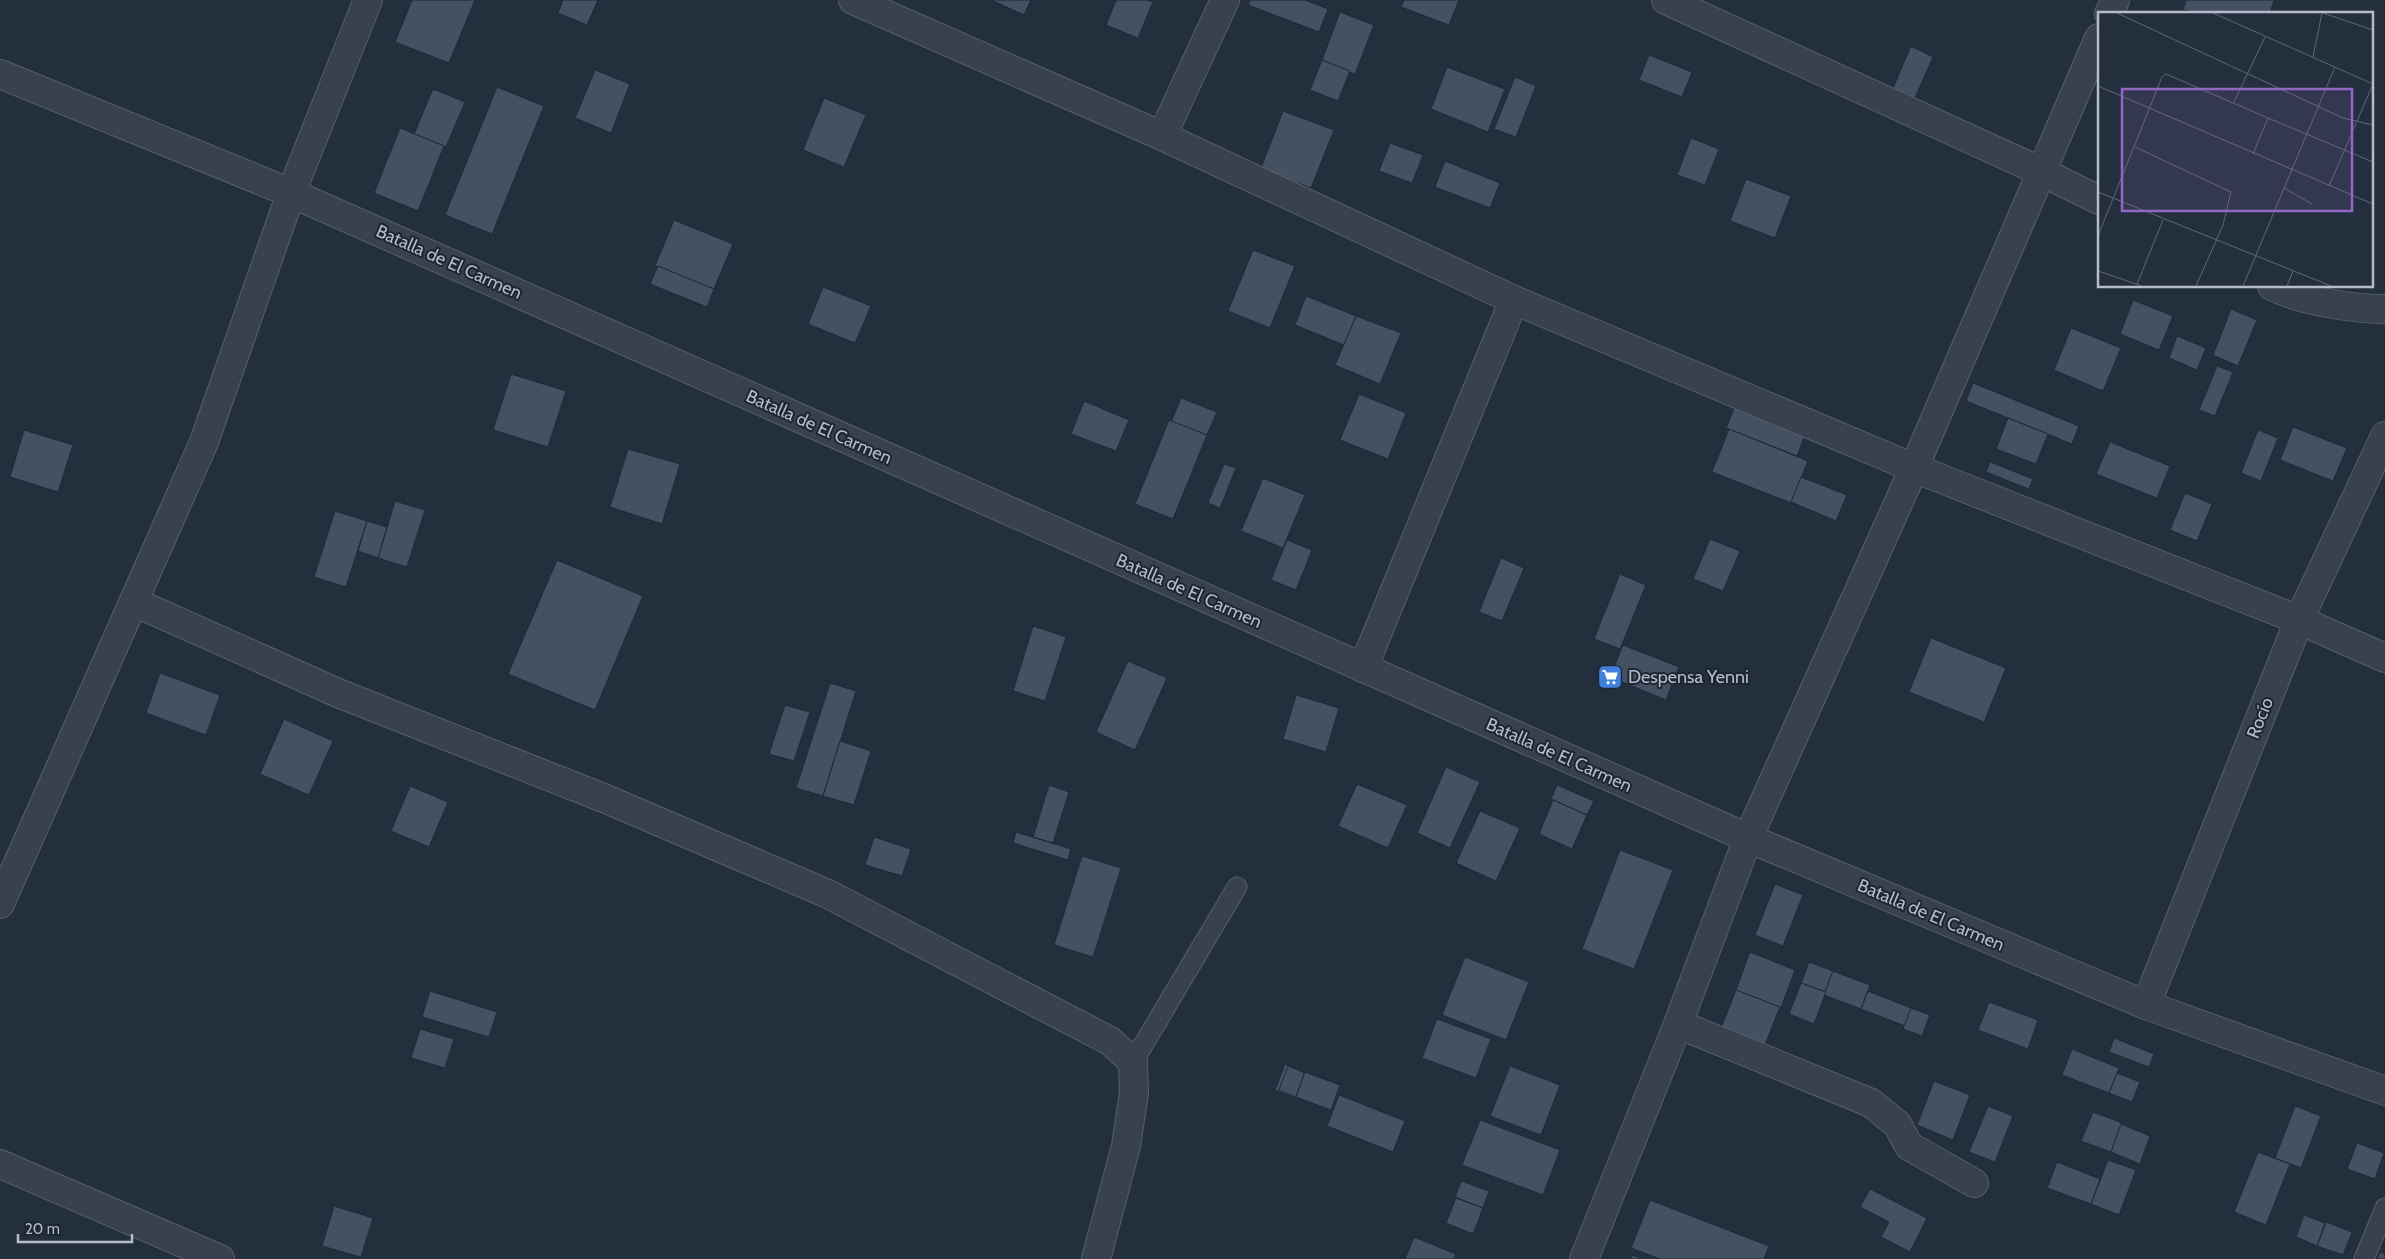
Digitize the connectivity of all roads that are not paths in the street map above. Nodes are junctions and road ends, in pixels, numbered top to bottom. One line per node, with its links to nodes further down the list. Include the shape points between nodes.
1 (368, 0): 11 (street)
2 (853, 0): 9 (street)
3 (1225, 0): 9 (street)
4 (1666, 0): 10 (street)
5 (2115, 0): 6 (street)
6 (2110, 12)
7 (2098, 40): 10 (street)
8 (0, 74): 11 (street, Batalla de El Carmen)
9 (1162, 136): 14 (street)
10 (2042, 172): 12 (street); 17 (street)
11 (291, 193): 18 (street, via 204,442); 21 (street, Batalla de El Carmen)
12 (2098, 200)
13 (2277, 288): 15 (street, via 2296,296 2364,309)
14 (1514, 300): 17 (street); 21 (street)
15 (2385, 309)
16 (2385, 436): 19 (street, Rocío)
17 (1914, 468): 19 (street); 22 (street)
18 (134, 602): 24 (street); 27 (street, via 338,693 606,799 828,894 1110,1041)
19 (2299, 620): 20 (street); 25 (street, Rocío)
20 (2385, 658)
21 (1363, 668): 22 (street, Batalla de El Carmen)
22 (1748, 838): 25 (street, Batalla de El Carmen); 26 (street)
23 (1237, 887): 27 (lane)
24 (0, 904)
25 (2146, 1005): 28 (street, Batalla de El Carmen)
26 (1678, 1024): 30 (street, via 1871,1103 1897,1124 1909,1146); 34 (street)
27 (1132, 1062): 33 (street, via 1134,1093 1126,1146)
28 (2385, 1091)
29 (0, 1164): 32 (street)
30 (1974, 1183)
31 (2385, 1208): 35 (lane)
32 (220, 1259)
33 (1096, 1259)
34 (1584, 1259)
35 (2364, 1259)

